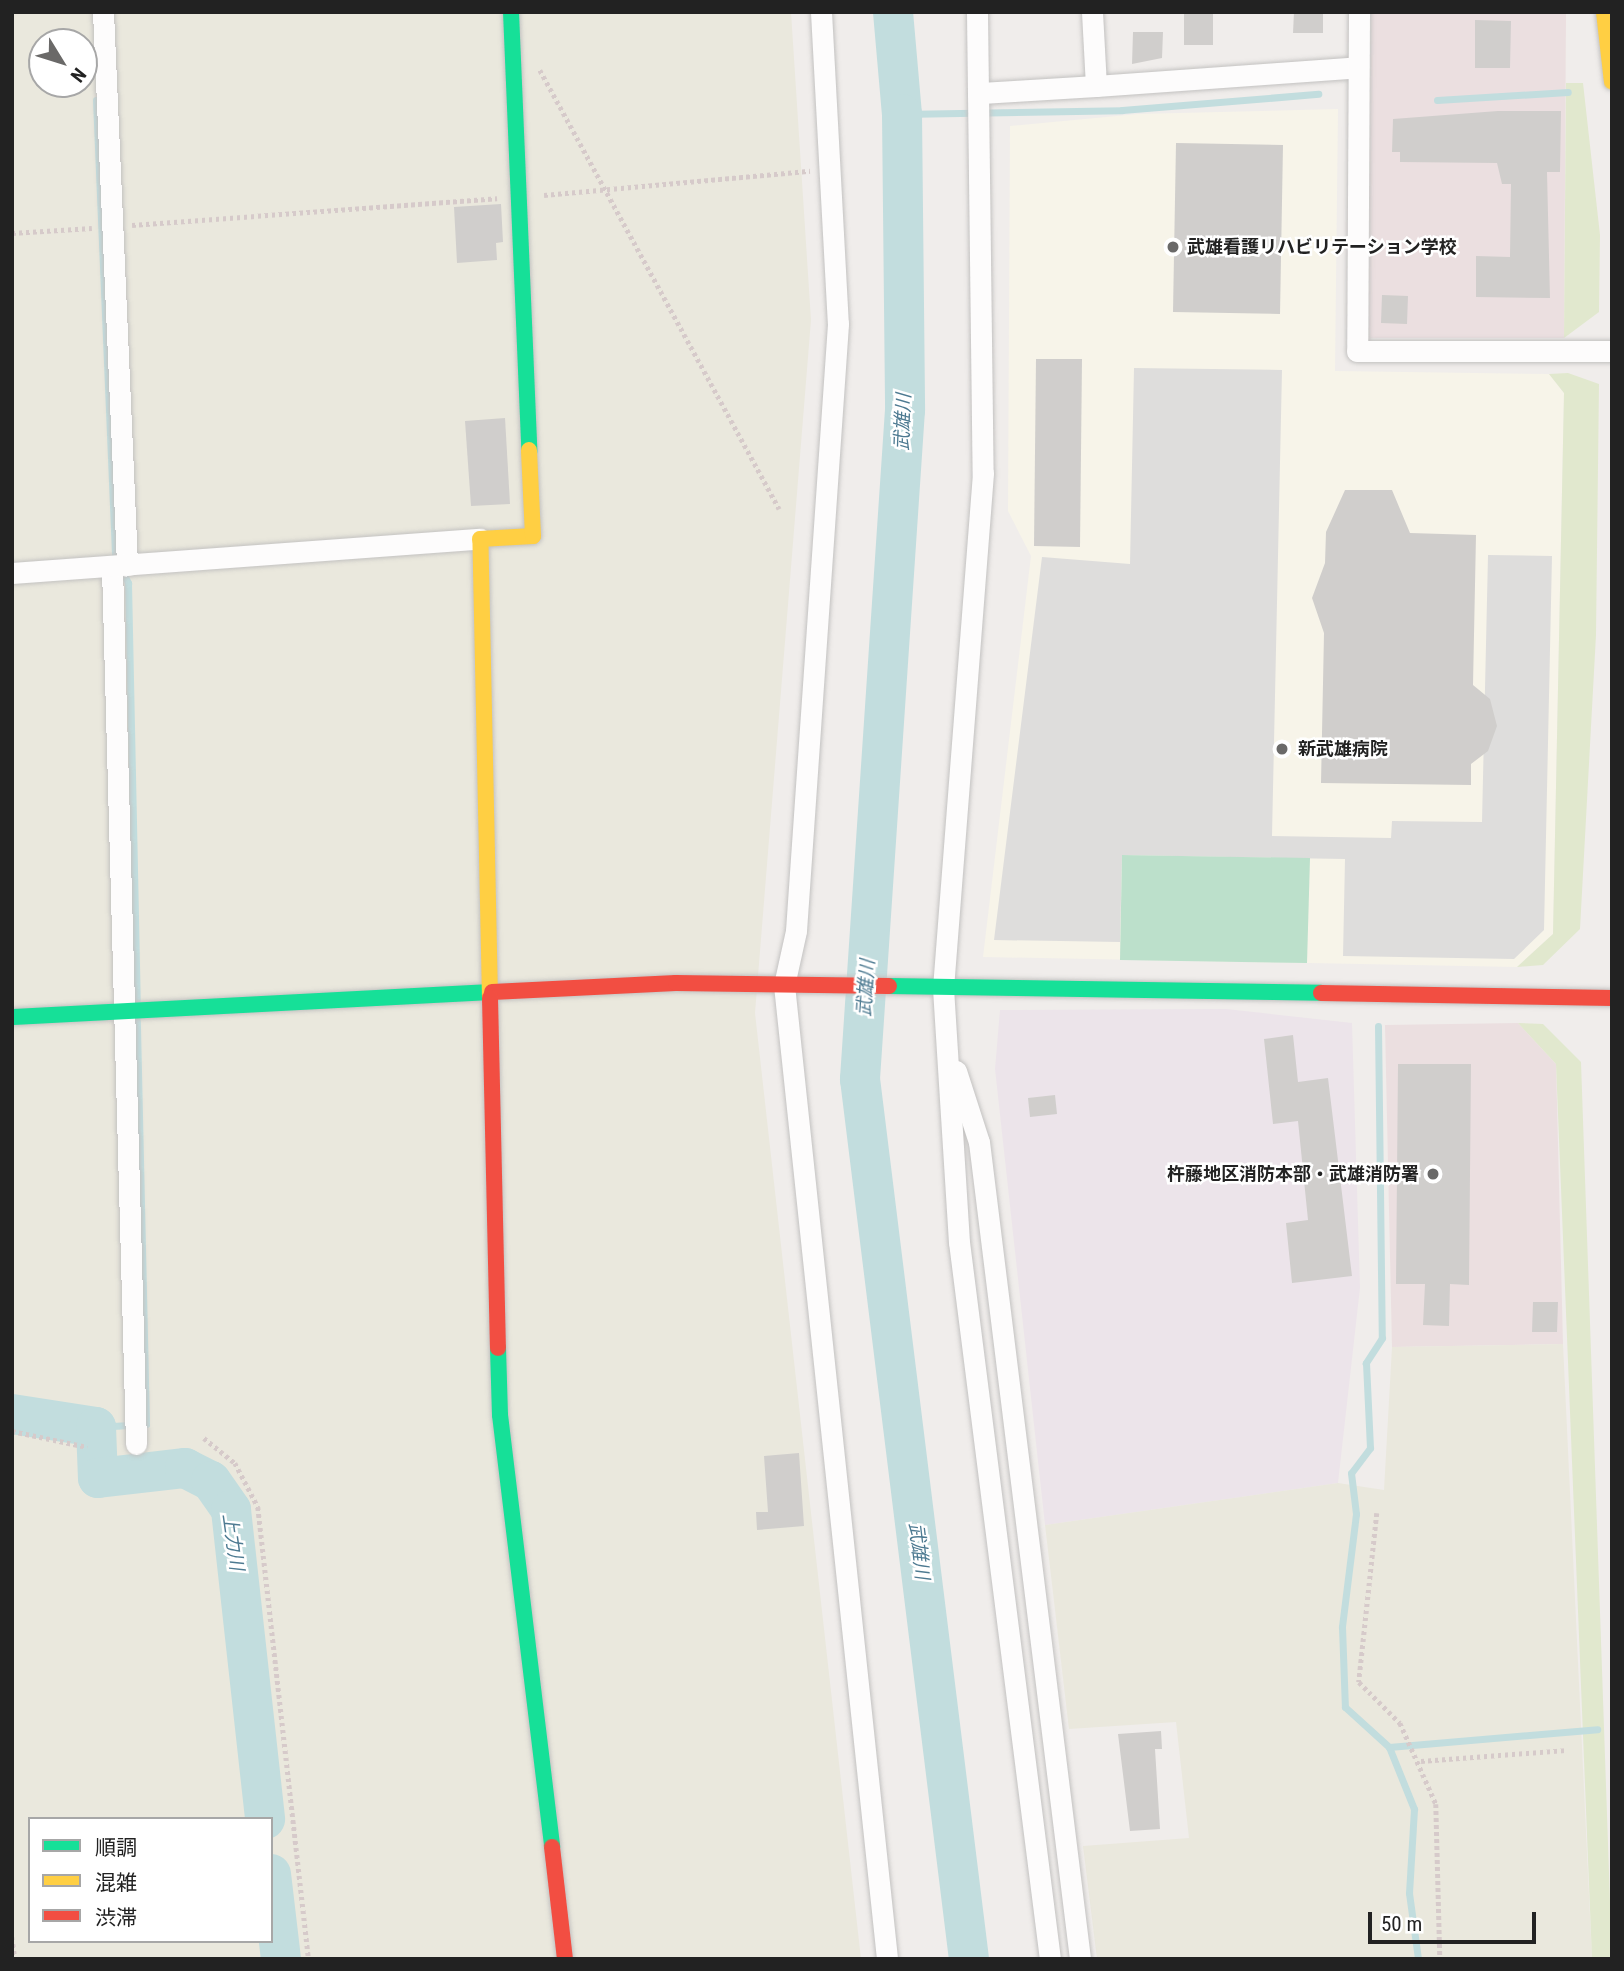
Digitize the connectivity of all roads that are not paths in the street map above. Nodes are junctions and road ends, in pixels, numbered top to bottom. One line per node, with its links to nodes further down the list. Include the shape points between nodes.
1 (103, 12): 14 (street, via 103,228)
2 (511, 12): 13 (main road, via 533,536)
3 (821, 12): 16 (street, via 838,324 796,931)
4 (977, 12): 11 (street)
5 (1092, 12): 10 (street)
6 (1359, 12): 8 (street)
7 (1604, 12): 9 (main road)
8 (1358, 67): 10 (street); 12 (street, via 1357,351)
9 (1612, 82)
10 (1096, 86): 11 (street)
11 (981, 93): 17 (street, via 983,473)
12 (1612, 351)
13 (480, 539): 14 (street); 18 (main road)
14 (119, 566): 15 (street); 20 (street)
15 (12, 573)
16 (788, 985): 17 (main road); 18 (main road); 25 (street)
17 (940, 988): 19 (main road); 22 (street)
18 (491, 989): 20 (main road); 24 (main road, via 500,1415)
19 (1612, 998)
20 (122, 1010): 21 (main road); 23 (street)
21 (12, 1017)
22 (947, 1042): 26 (street, via 959,1242); 27 (street, via 979,1142)
23 (136, 1444)
24 (565, 1959)
25 (887, 1959)
26 (1050, 1959)
27 (1080, 1959)

